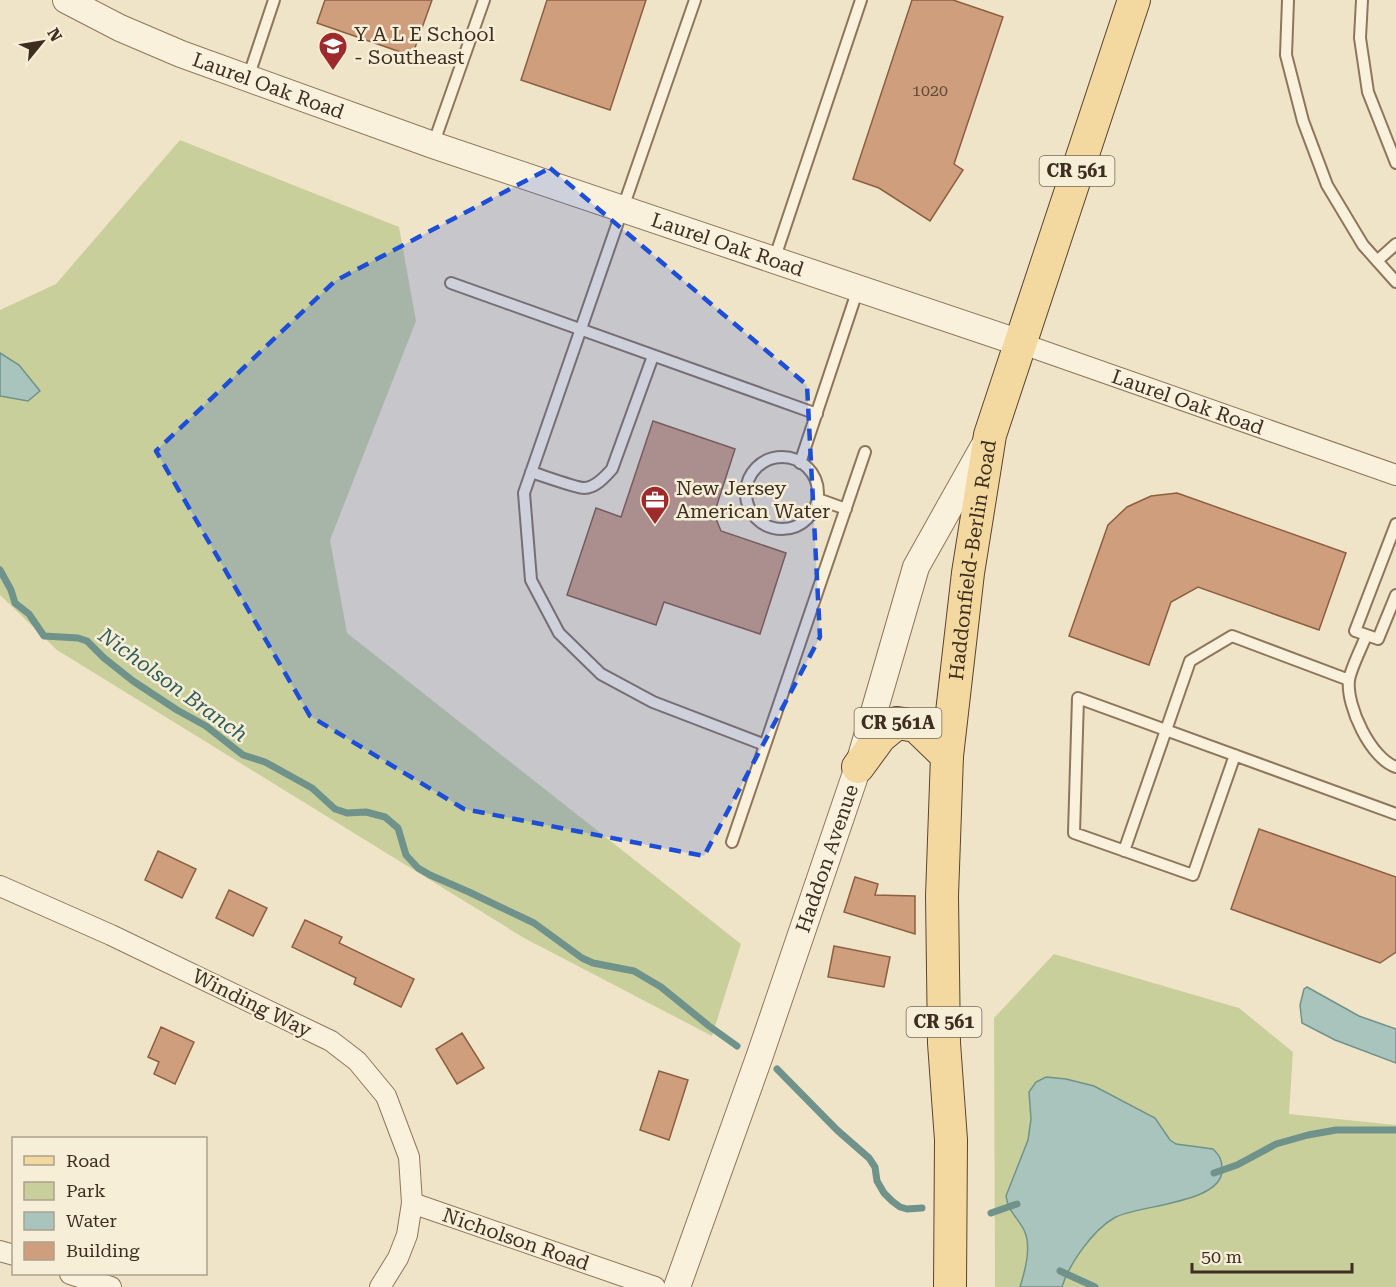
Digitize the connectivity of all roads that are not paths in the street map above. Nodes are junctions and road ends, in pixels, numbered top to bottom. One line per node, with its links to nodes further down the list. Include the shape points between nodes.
1 (66, 0): 9 (street, Laurel Oak Road, via 171,50)
2 (274, 0): 9 (lane)
3 (484, 0): 10 (lane)
4 (695, 0): 12 (lane)
5 (861, 0): 14 (lane)
6 (1134, 0): 20 (main road, Haddonfield-Berlin Road / CR 561)
7 (1288, 0): 15 (lane, via 1286,55 1303,121 1327,185)
8 (1362, 0): 11 (lane, via 1360,38 1368,92)
9 (249, 78): 10 (street, Laurel Oak Road)
10 (433, 145): 12 (street, Laurel Oak Road)
11 (1396, 163)
12 (622, 209): 14 (street, Laurel Oak Road); 19 (lane)
13 (1396, 244): 15 (lane)
14 (774, 260): 18 (street, Laurel Oak Road)
15 (1377, 261): 16 (lane)
16 (1396, 282)
17 (451, 283): 19 (lane)
18 (858, 288): 20 (street, Laurel Oak Road); 22 (lane)
19 (580, 330): 21 (lane); 26 (lane)
20 (1020, 343): 23 (main road, Haddonfield-Berlin Road / CR 561); 27 (street, Laurel Oak Road)
21 (653, 356): 22 (lane); 26 (lane, via 612,469 604,478 584,488)
22 (817, 414): 25 (lane)
23 (990, 435): 37 (main road, Haddonfield-Berlin Road / CR 561, via 968,573); 38 (street, Haddon Avenue / CR 561A, via 916,567)
24 (865, 452): 29 (lane)
25 (800, 463): 28 (lane, via 815,478); 28 (lane, via 790,458 769,460 753,473 746,493 752,513 769,527 790,528 808,518)
26 (531, 472): 35 (lane, via 524,493 531,580 559,633 601,674 653,702)
27 (1396, 475)
28 (818, 499): 29 (lane)
29 (846, 509): 35 (lane)
30 (1396, 524): 32 (lane, via 1355,631)
31 (1396, 595): 32 (lane, via 1378,639)
32 (1366, 636): 33 (lane)
33 (1349, 681): 34 (lane, via 1232,636 1190,661); 39 (lane, via 1354,713 1368,742)
34 (1166, 730): 36 (lane); 42 (lane); 42 (lane, via 1078,698 1074,833)
35 (765, 745): 41 (lane)
36 (1235, 755): 40 (lane); 42 (lane, via 1193,875)
37 (947, 756): 38 (main road, CR 561A, via 916,726 897,723 880,737); 50 (main road, Haddonfield-Berlin Road / CR 561, via 942,896 944,1043 951,1140)
38 (858, 767): 49 (street, Haddon Avenue / CR 561A)
39 (1396, 768)
40 (1396, 814)
41 (732, 842)
42 (1124, 851)
43 (0, 886): 44 (street, Winding Way, via 321,1036 357,1061 386,1096 409,1156)
44 (411, 1203): 47 (street, Winding Way, via 407,1234); 48 (street, Nicholson Road)
45 (73, 1275): 46 (street)
46 (98, 1285)
47 (380, 1287)
48 (655, 1287)
49 (677, 1287)
50 (950, 1287)

